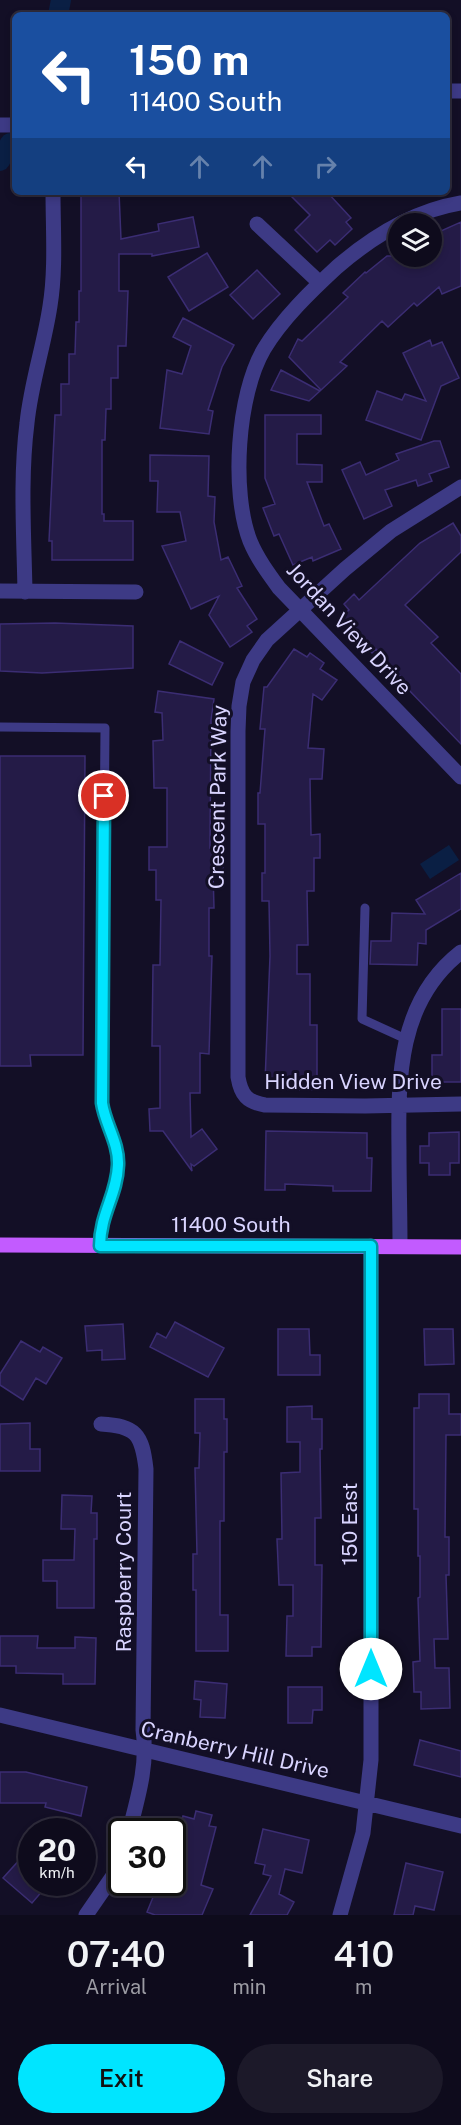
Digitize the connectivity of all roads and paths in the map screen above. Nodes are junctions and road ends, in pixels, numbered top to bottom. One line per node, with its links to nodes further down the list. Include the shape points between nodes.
1 (53, 195): 7 (street, via 51,303 30,393 24,455)
2 (461, 203): 4 (street, Jordan View Drive, via 420,214 386,230)
3 (257, 224): 4 (street)
4 (320, 283): 9 (street, Jordan View Drive, via 264,350 245,404 240,441 240,492 250,541 279,588)
5 (461, 487): 9 (street, Crescent Park Way, via 392,531)
6 (0, 591): 7 (street)
7 (25, 592): 8 (street)
8 (136, 592)
9 (300, 609): 11 (street, Jordan View Drive); 15 (street, Crescent Park Way, via 267,640 253,660 243,682 239,706 238,1077)
10 (0, 727): 19 (lane, via 105,728 102,1103 118,1152 118,1164 102,1222)
11 (460, 773)
12 (365, 908): 14 (lane, via 363,1019)
13 (461, 952): 14 (street, via 426,992)
14 (406, 1039): 17 (street)
15 (246, 1099): 17 (street, Hidden View Drive, via 265,1105)
16 (461, 1104): 17 (street, Hidden View Drive)
17 (399, 1105): 21 (street)
18 (0, 1245): 19 (main road, 11400 South)
19 (100, 1246): 20 (main road, 11400 South)
20 (371, 1246): 21 (main road, 11400 South); 26 (street, 150 East, via 371,1760)
21 (400, 1246): 22 (main road, 11400 South)
22 (461, 1246)
23 (101, 1424): 25 (street, Raspberry Court, via 123,1425 133,1431 144,1454)
24 (0, 1715): 25 (street, Cranberry Hill Drive)
25 (146, 1750): 26 (street, Cranberry Hill Drive); 27 (street)
26 (367, 1802): 28 (street, Cranberry Hill Drive); 31 (street, 150 East, via 363,1833)
27 (132, 1818)
28 (461, 1826)
29 (108, 1883): 30 (street)
30 (86, 1915)
31 (340, 1915)

